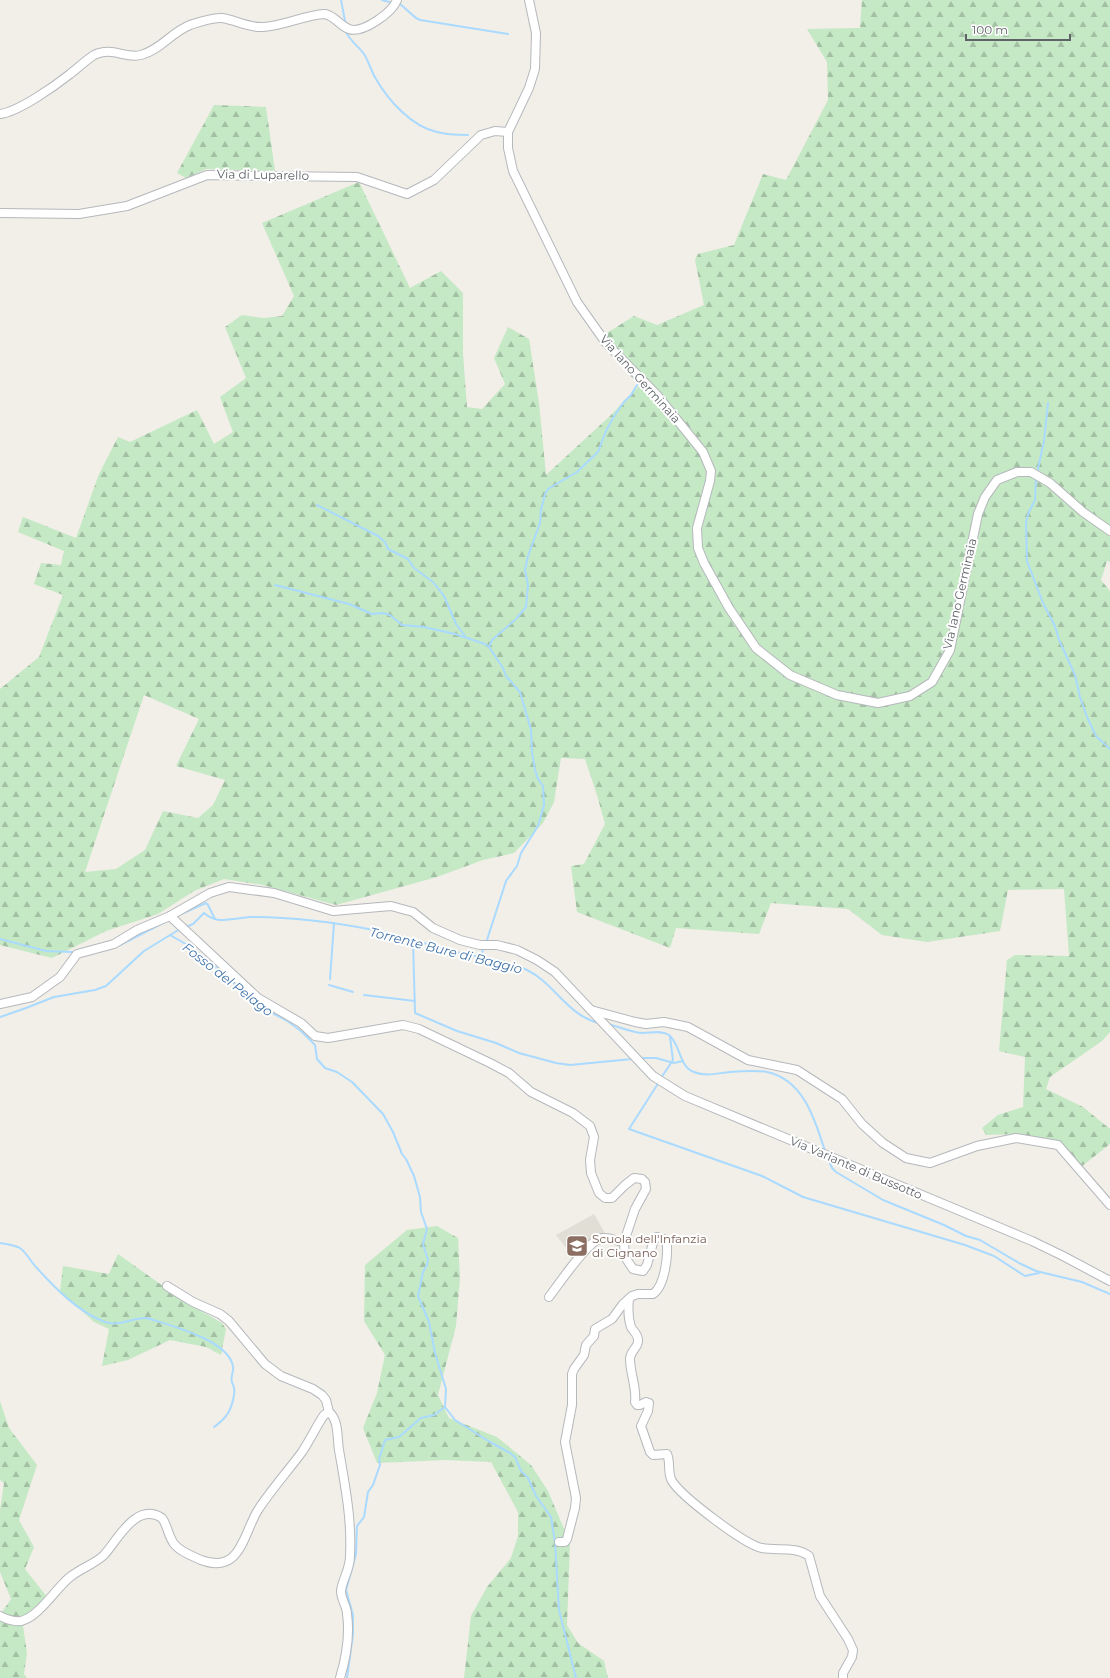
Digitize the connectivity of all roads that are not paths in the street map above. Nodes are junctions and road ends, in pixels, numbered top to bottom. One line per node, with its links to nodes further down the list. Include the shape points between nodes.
1 (397, 0): 3 (street, via 386,14 355,31 331,15 325,14 264,27 246,26 223,18 190,25 142,55 133,56 110,51 93,56 44,92 11,112)
2 (529, 0): 4 (street, Via Iano Germinaia, via 536,33 536,69)
3 (0, 114)
4 (508, 132): 5 (street, Via di Luparello, via 495,131 481,135 434,180 406,194 358,176 207,175 127,206 79,214); 6 (street, Via Iano Germinaia, via 508,148 513,171 578,302 606,343 657,395 703,452 711,471 697,528 698,548 729,608 756,648 790,675 837,695 878,703 910,696 932,682 950,650 978,514 985,497 997,480 1017,472 1031,472 1050,483 1083,512)
5 (0, 213)
6 (1110, 531)
7 (173, 918): 8 (street, Via Variante di Bussotto, via 138,930 114,944 77,954 60,977 32,997); 9 (street, Via Variante di Bussotto, via 210,892 229,887 274,893 333,911 390,906 413,912 433,928 460,940 497,944 537,960 555,972); 11 (street, via 258,998 301,1023 315,1036 328,1038 403,1025 410,1026 509,1073 531,1092 580,1117 593,1131 590,1168 601,1196 612,1198 634,1178 645,1182 646,1189)
8 (0, 1004)
9 (591, 1010): 10 (street, via 646,1024 664,1022 688,1027 748,1060 798,1070 842,1099 862,1124 883,1143 906,1158 930,1163 977,1146 1016,1138 1058,1145); 12 (street, Via Variante di Bussotto, via 654,1076 685,1096 1032,1241)
10 (1110, 1205)
11 (624, 1242): 14 (street, via 597,1240 581,1255); 15 (street, via 625,1257 629,1266 638,1271 646,1269 654,1239 660,1237 666,1240 667,1244 659,1289 653,1294 635,1294)
12 (1110, 1281)
13 (167, 1286): 16 (street, via 193,1302 220,1314 229,1321 265,1364 281,1376 322,1395)
14 (549, 1297)
15 (629, 1299): 17 (street, via 612,1319 595,1329 594,1336 586,1345 584,1355 572,1374 572,1405 565,1442 576,1498 567,1539 565,1542); 20 (street, via 631,1327 639,1341 630,1359 635,1402 637,1405 649,1403 641,1426 650,1452 653,1455 667,1454 672,1481 722,1526 760,1548 805,1552 809,1556 820,1596 853,1650)
16 (329, 1412): 18 (street, via 324,1415 300,1455 265,1499 243,1543 229,1561 215,1564 182,1550 175,1544 162,1518 152,1514 144,1515 128,1524 102,1557 66,1580 36,1612 21,1621); 19 (street, via 332,1414 337,1432 349,1518 349,1566 341,1590 341,1598 347,1612 348,1637)
17 (559, 1542)
18 (0, 1616)
19 (340, 1678)
20 (843, 1678)

